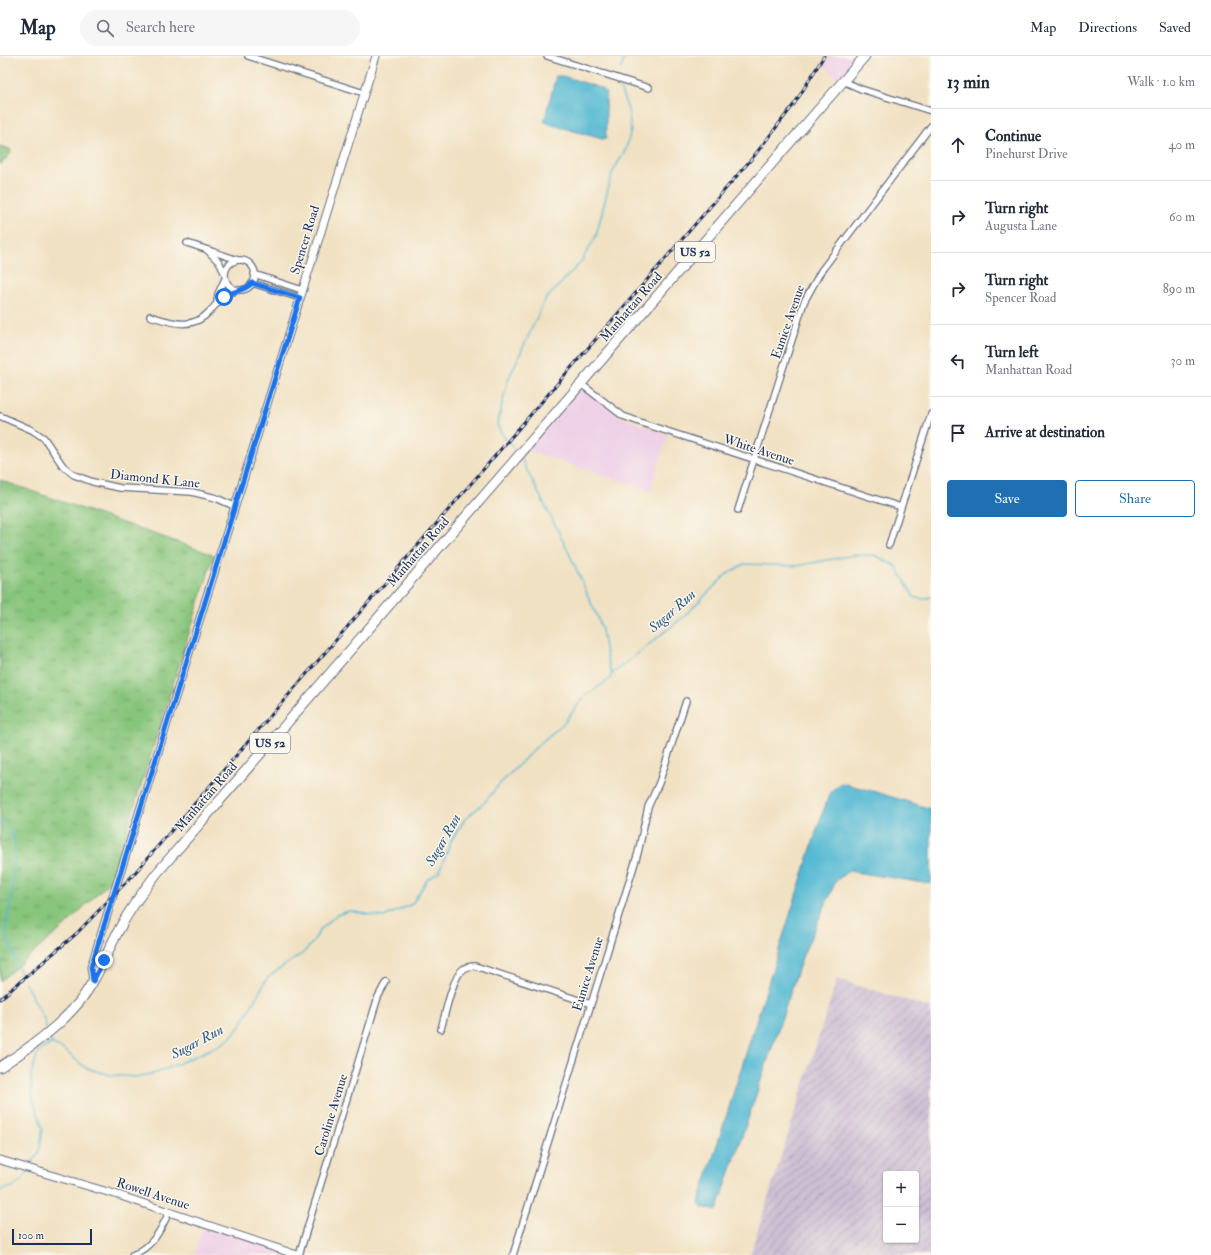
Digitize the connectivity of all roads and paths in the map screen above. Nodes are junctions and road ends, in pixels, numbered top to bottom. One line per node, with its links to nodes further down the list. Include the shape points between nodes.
1 (248, 56): 7 (street)
2 (376, 56): 7 (street, Spencer Road)
3 (547, 56): 6 (street)
4 (865, 56): 5 (main road, Manhattan Road / US 52)
5 (843, 81): 8 (street); 21 (main road, Manhattan Road / US 52)
6 (649, 88)
7 (364, 93): 17 (street, Spencer Road)
8 (931, 111)
9 (931, 126): 24 (street, Eunice Avenue, via 811,287 804,302)
10 (187, 244): 11 (street)
11 (207, 250): 12 (street); 14 (street, via 219,262)
12 (238, 260): 13 (street, via 252,266); 14 (street, via 229,265)
13 (254, 274): 15 (street); 17 (street)
14 (225, 276): 16 (street, via 230,286); 19 (street)
15 (252, 283): 16 (street, via 247,288); 18 (street)
16 (238, 290): 19 (street)
17 (302, 290): 18 (street, Spencer Road)
18 (300, 298): 25 (street, Spencer Road)
19 (217, 301): 20 (street, via 208,314 192,322 175,324)
20 (150, 316)
21 (581, 384): 24 (street, White Avenue, via 623,416); 30 (main road, Manhattan Road / US 52, via 157,873 121,926)
22 (931, 414): 26 (street)
23 (0, 416): 25 (street, Diamond K Lane, via 44,438 63,466 74,476 120,488 192,492)
24 (755, 460): 26 (street, White Avenue); 27 (street, Eunice Avenue)
25 (234, 506): 30 (street, Spencer Road, via 91,967)
26 (901, 508): 28 (street)
27 (738, 510)
28 (889, 545)
29 (686, 701): 32 (street, Eunice Avenue, via 659,783 648,807 638,854)
30 (93, 981): 34 (main road, Manhattan Road / US 52, via 80,1000 46,1035)
31 (386, 982): 38 (street, Caroline Avenue, via 378,997)
32 (591, 1004): 33 (street, via 475,966 464,968 456,980); 39 (street, Eunice Avenue)
33 (441, 1029)
34 (0, 1066)
35 (0, 1160): 36 (street, Rowell Avenue)
36 (169, 1212): 37 (street, via 153,1242); 38 (street, Rowell Avenue)
37 (132, 1255)
38 (298, 1255)
39 (513, 1255)

